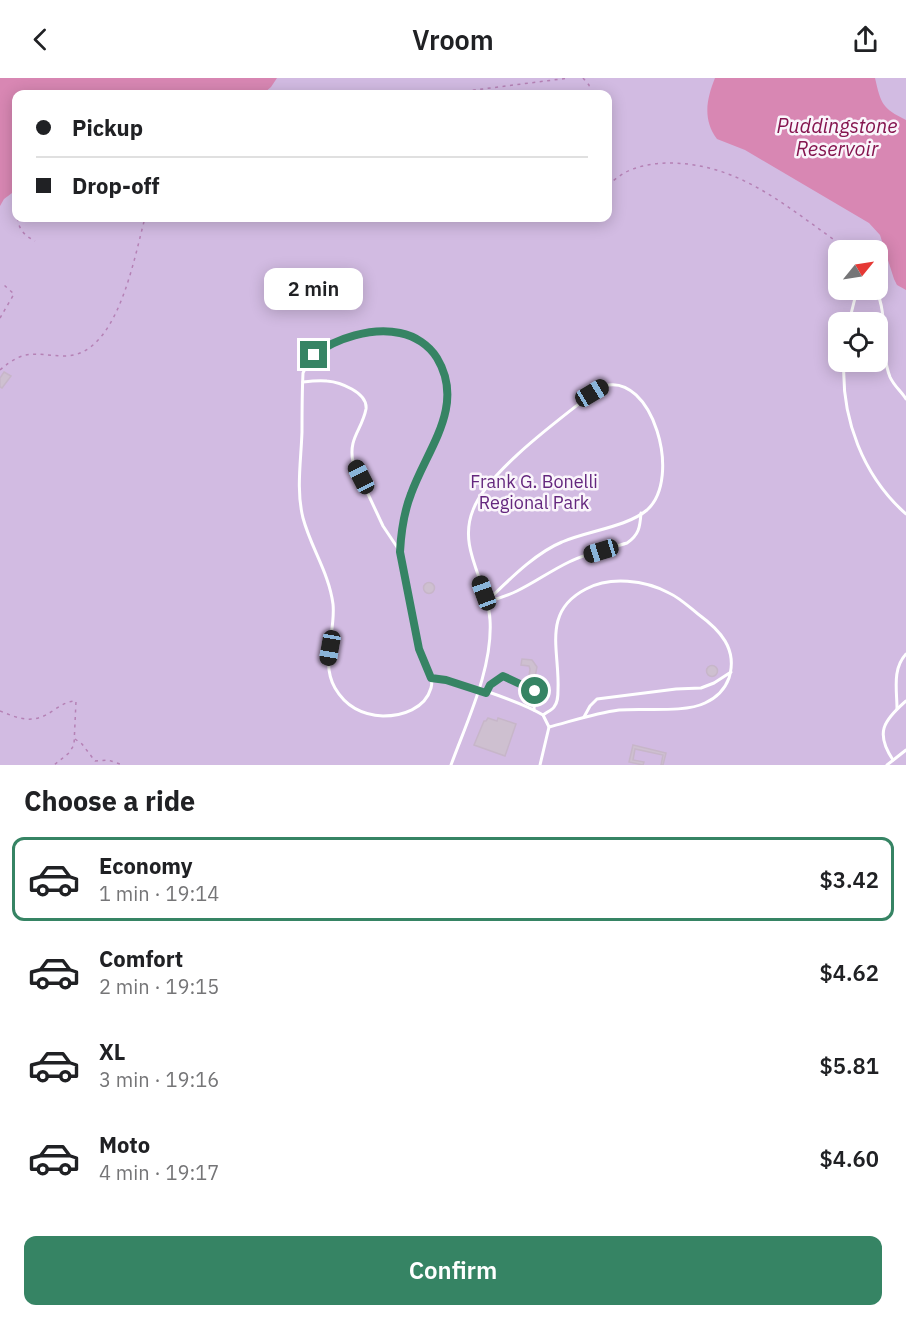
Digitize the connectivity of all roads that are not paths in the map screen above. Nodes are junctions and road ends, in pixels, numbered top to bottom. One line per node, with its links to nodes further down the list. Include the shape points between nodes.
1 (879, 300): 4 (lane, via 889,374)
2 (844, 372): 6 (lane, via 845,396 862,456 882,488)
3 (303, 382): 7 (lane, via 339,384 365,400 366,408 352,440 353,462); 7 (lane, via 308,362 326,345 371,333 399,332 413,337 425,344 441,365 447,381 446,412 410,496); 11 (lane, via 300,505 333,604 329,676 352,708 365,715 390,716 418,706 427,697)
4 (906, 399)
5 (641, 513): 8 (lane, via 549,548); 8 (lane, via 640,528 627,543 571,561 523,590); 8 (lane, via 648,509 658,489 664,457 662,442 650,413 633,392 616,385 604,386 530,444 477,500 472,511 469,552)
6 (906, 514)
7 (400, 552): 11 (lane, via 419,649)
8 (487, 601): 12 (lane, via 489,653)
9 (906, 654): 15 (lane, via 896,672)
10 (731, 672): 17 (lane, via 733,662 725,640 679,599 643,583 598,583 576,594 559,616 554,641 558,701 554,709); 18 (lane, via 701,687 597,699); 18 (lane, via 718,695 691,708 618,710)
11 (431, 678): 12 (lane)
12 (478, 690): 13 (lane); 22 (lane)
13 (486, 693): 16 (lane); 16 (lane, via 503,676 535,691)
14 (906, 700): 15 (lane)
15 (897, 709): 21 (lane, via 888,717 882,735 884,747)
16 (534, 710): 17 (lane)
17 (543, 714): 19 (lane)
18 (583, 719): 19 (lane)
19 (549, 727): 23 (lane)
20 (906, 750): 21 (lane)
21 (893, 760): 24 (lane)
22 (451, 765)
23 (540, 765)
24 (887, 765)

